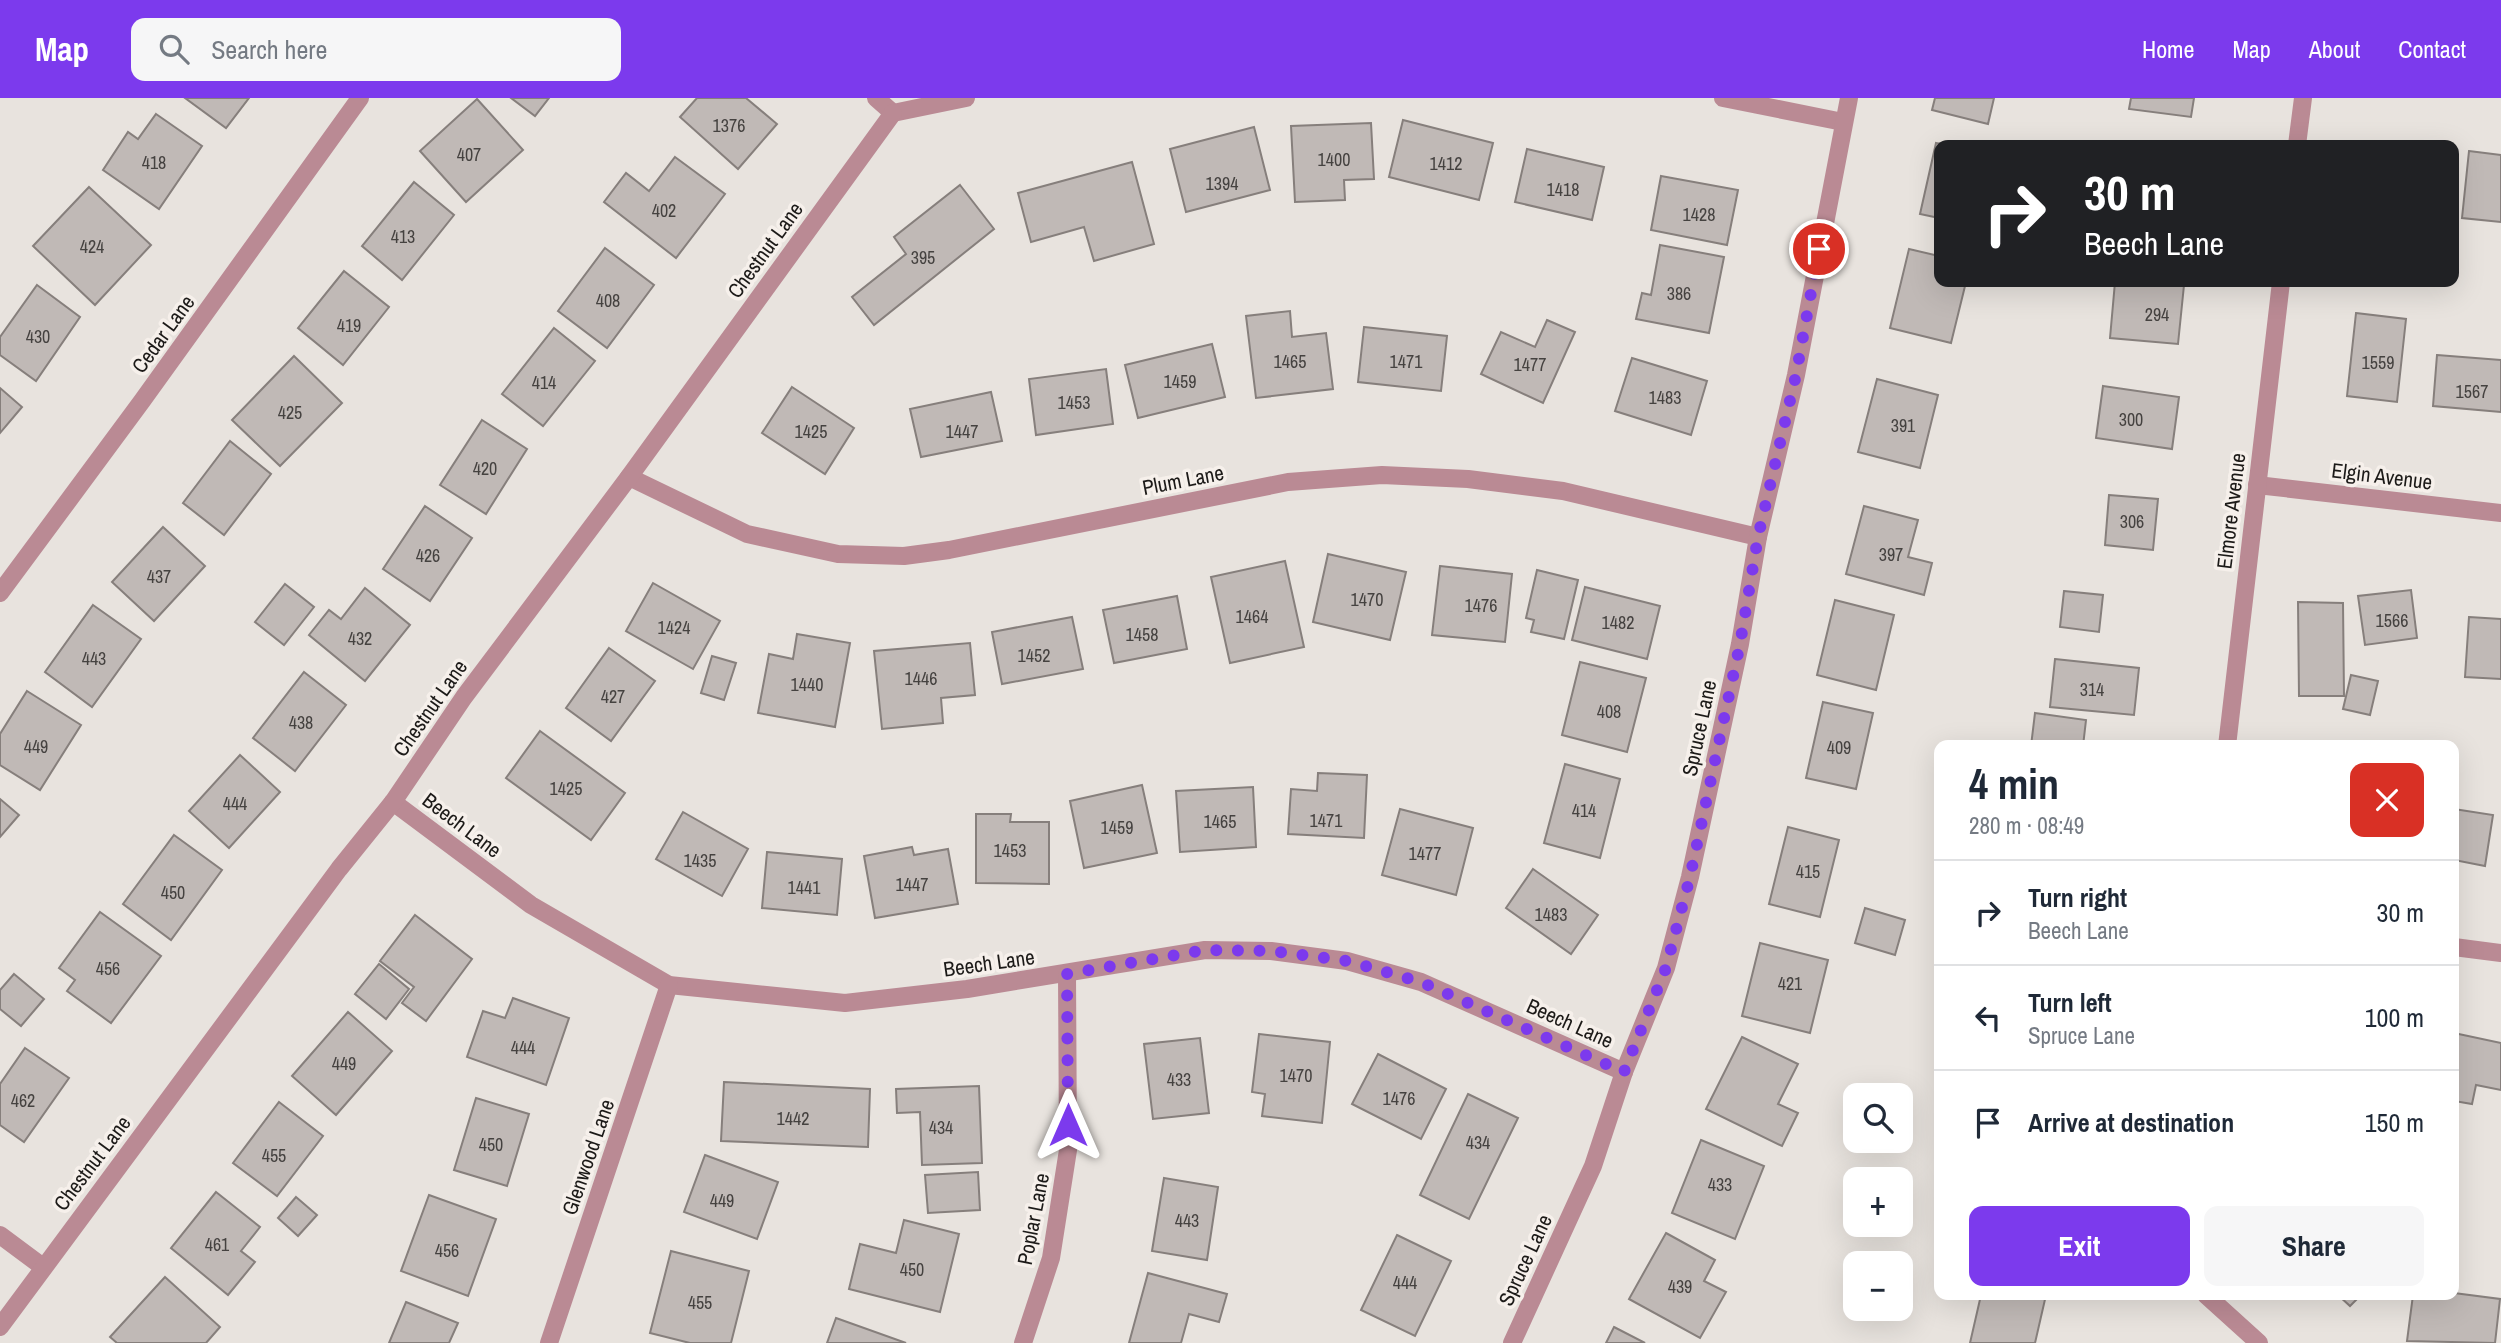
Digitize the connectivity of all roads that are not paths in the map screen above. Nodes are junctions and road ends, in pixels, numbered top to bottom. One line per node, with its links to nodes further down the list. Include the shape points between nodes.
1 (360, 98): 15 (street, Cedar Lane)
2 (876, 98): 7 (street)
3 (967, 98): 7 (street)
4 (1723, 98): 8 (street)
5 (1849, 98): 8 (street, Spruce Lane)
6 (2302, 98): 9 (street)
7 (893, 113): 11 (street, Chestnut Lane)
8 (1843, 122): 14 (street, Spruce Lane, via 1796,375)
9 (2298, 140)
10 (2280, 287): 12 (street, Elmore Avenue)
11 (629, 477): 14 (street, Plum Lane, via 747,534 838,554 904,556 949,550 1288,482 1382,475 1468,479 1563,491); 17 (street, Chestnut Lane, via 464,697)
12 (2257, 485): 13 (street, Elgin Avenue); 16 (street, Elmore Avenue)
13 (2501, 513)
14 (1758, 537): 22 (street, Spruce Lane, via 1690,877 1666,968)
15 (0, 593)
16 (2228, 740)
17 (393, 802): 21 (street, Beech Lane, via 531,905); 24 (street, Chestnut Lane)
18 (2459, 948): 19 (street)
19 (2501, 953)
20 (1067, 974): 21 (street, Beech Lane, via 845,1003); 22 (street, Beech Lane, via 1205,950 1271,951 1348,961 1421,982); 28 (street, Poplar Lane, via 1068,1150 1051,1258)
21 (669, 985): 27 (street, Glenwood Lane)
22 (1624, 1072): 29 (street, Spruce Lane, via 1593,1166)
23 (0, 1235): 24 (street)
24 (43, 1267): 26 (street, Chestnut Lane)
25 (2212, 1300): 30 (street)
26 (0, 1326)
27 (549, 1343)
28 (1023, 1343)
29 (1512, 1343)
30 (2259, 1343)

